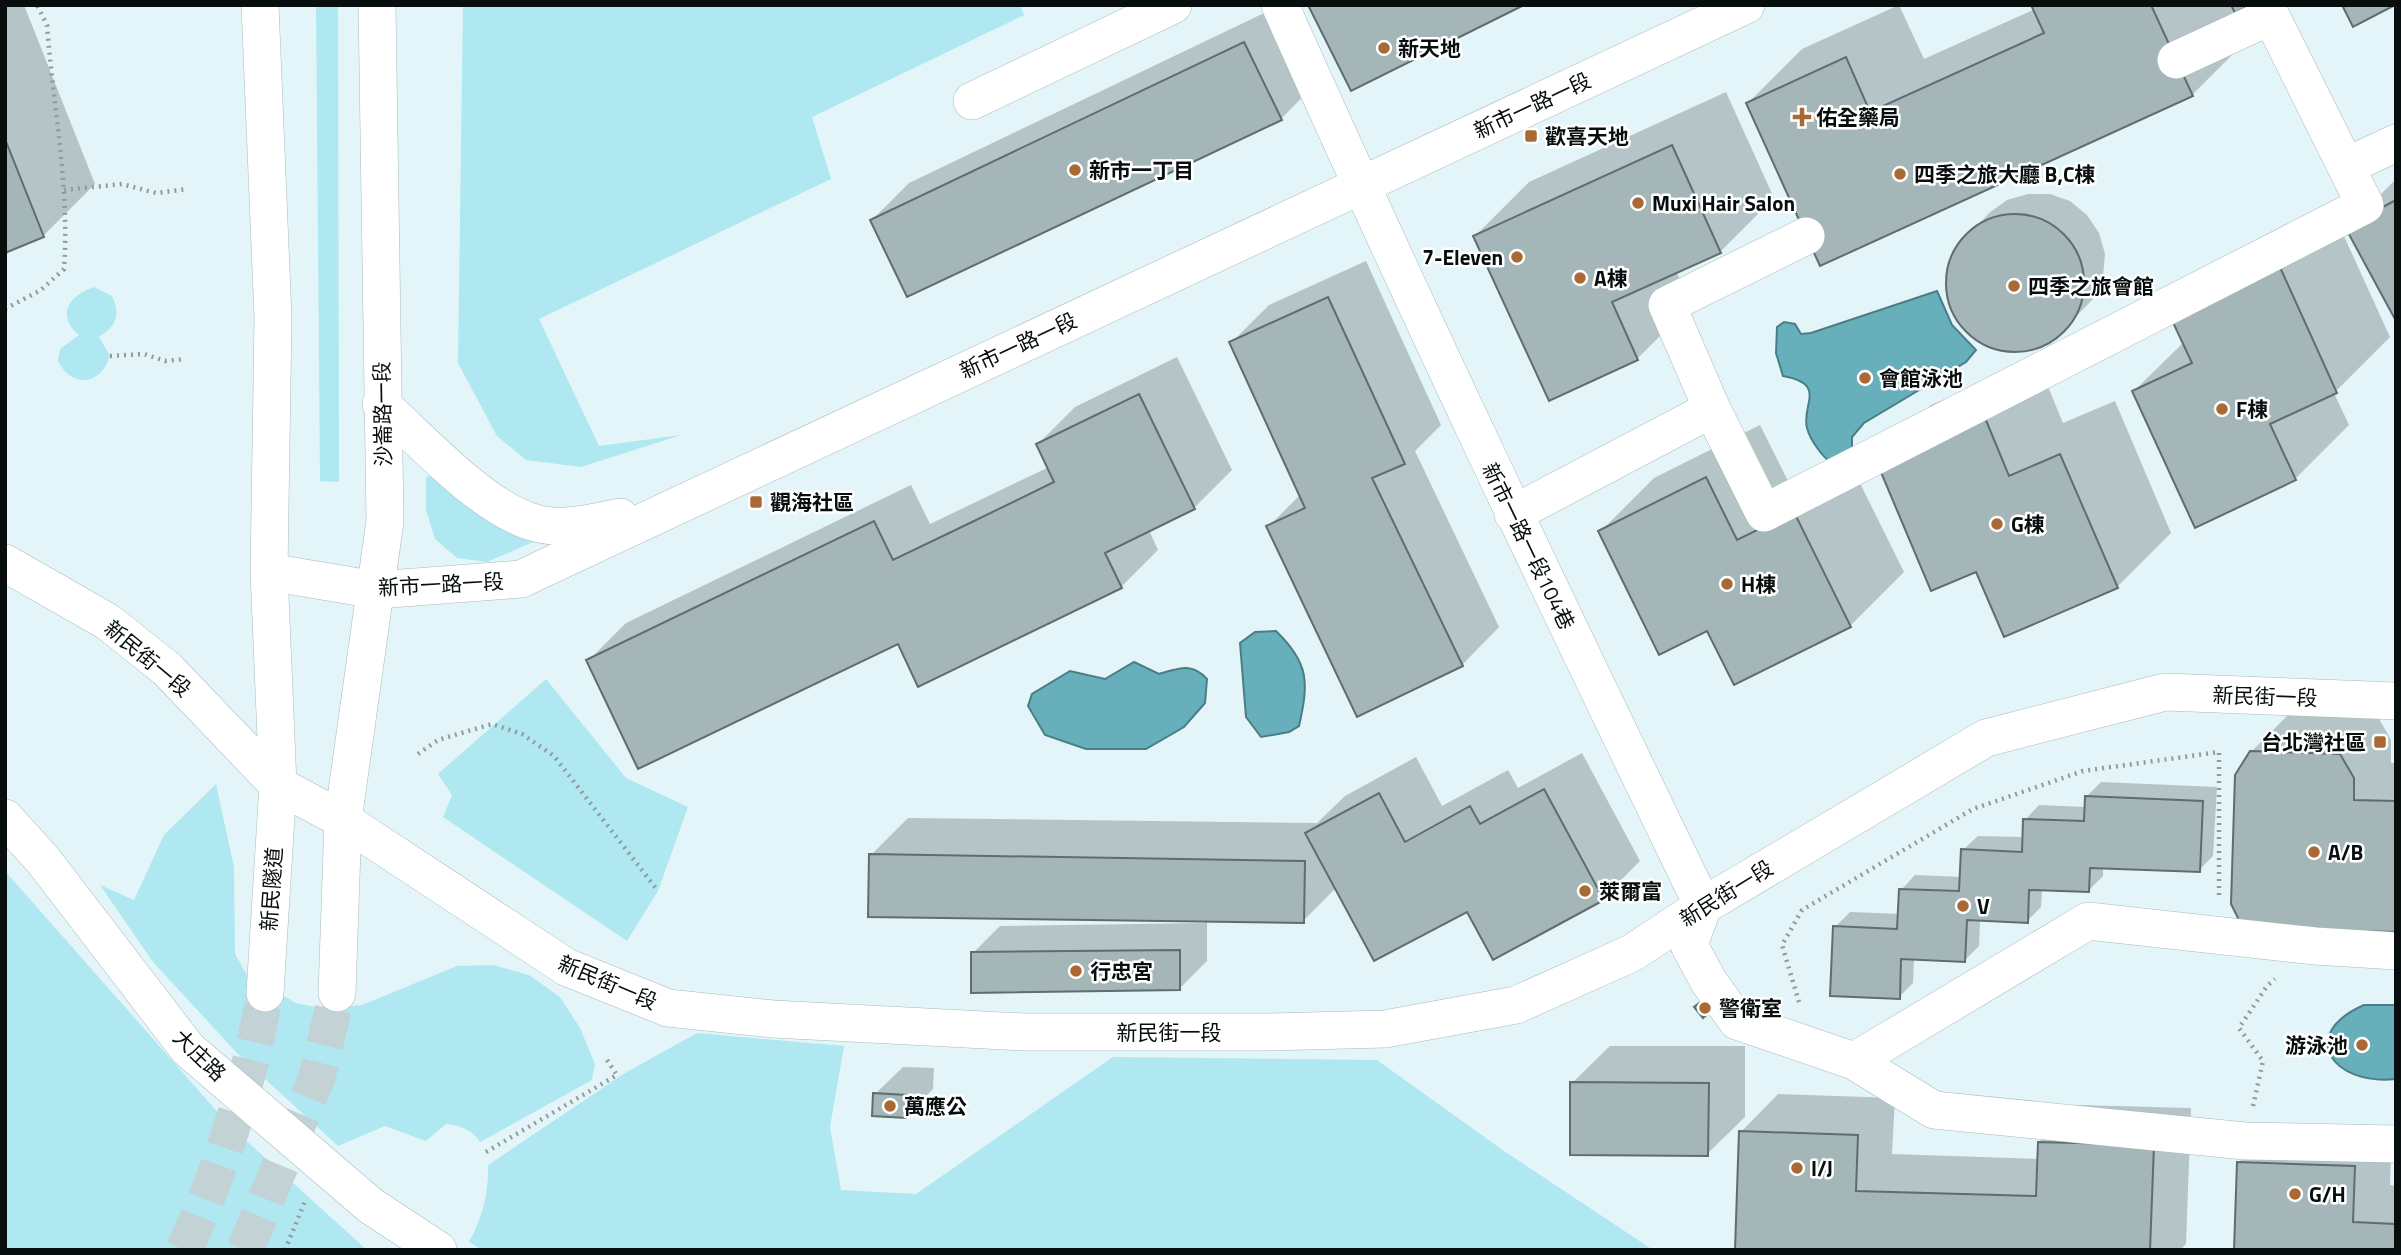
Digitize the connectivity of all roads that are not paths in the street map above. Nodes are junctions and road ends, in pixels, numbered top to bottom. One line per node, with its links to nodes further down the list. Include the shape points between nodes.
1 (260, 5): 17 (street, via 273,318)
2 (377, 5): 12 (street, 沙崙路一段)
3 (1173, 5): 7 (street)
4 (1280, 5): 10 (street, 新市一路一段104巷)
5 (1746, 5): 10 (street, 新市一路一段)
6 (2176, 60): 9 (street, via 2271,16)
7 (972, 101)
8 (2396, 143): 9 (street)
9 (2347, 166): 13 (street, via 2365,205 1764,513)
10 (1360, 185): 14 (street, 新市一路一段); 15 (street, 新市一路一段104巷)
11 (1806, 236): 13 (street, via 1667,305)
12 (381, 404): 14 (street, via 480,493 530,522 572,526); 18 (street, 沙崙路一段, via 386,521)
13 (1712, 409): 15 (street)
14 (669, 507): 18 (street, 新市一路一段, via 521,579)
15 (1513, 514): 23 (street, 新市一路一段104巷)
16 (5, 563): 20 (street, 新民街一段, via 107,622 167,669)
17 (269, 572): 18 (street, 新市一路一段); 20 (street)
18 (376, 590): 22 (street, 沙崙路一段)
19 (2396, 701): 23 (street, 新民街一段, via 2165,692 1986,738)
20 (278, 785): 22 (street, 新民街一段); 25 (street, 新民隧道)
21 (5, 818): 29 (street, 大庄路, via 43,860 188,1049 371,1206)
22 (343, 820): 23 (street, 新民街一段, via 566,967 668,1008 773,1019 1024,1032 1385,1029 1516,1005 1632,953); 26 (street)
23 (1703, 906): 27 (street, via 1689,944 1737,1021)
24 (2396, 951): 27 (street, via 2088,921)
25 (265, 993)
26 (337, 993)
27 (1838, 1055): 28 (street, via 1934,1110 2245,1141)
28 (2396, 1144)
29 (438, 1250)

